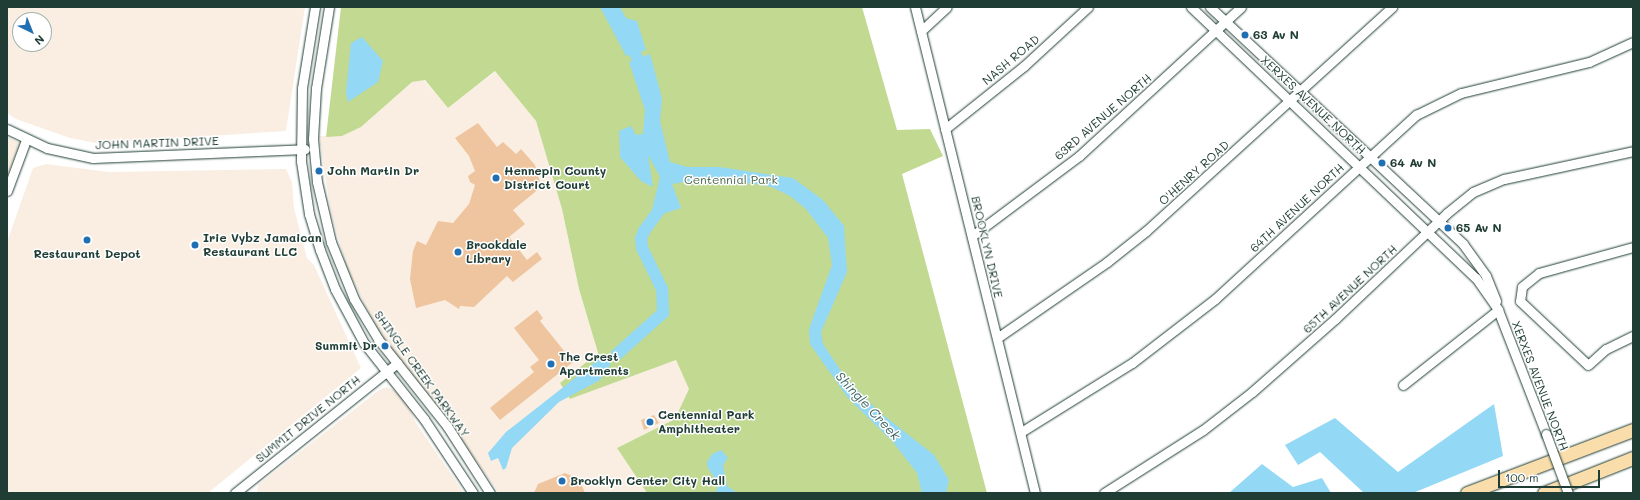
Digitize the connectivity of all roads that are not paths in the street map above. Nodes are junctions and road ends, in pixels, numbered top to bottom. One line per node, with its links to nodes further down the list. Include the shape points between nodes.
1 (315, 7): 19 (street, SHINGLE CREEK PARKWAY, via 302,88)
2 (329, 7): 20 (street, SHINGLE CREEK PARKWAY, via 316,88)
3 (915, 7): 11 (street, BROOKLYN DRIVE)
4 (947, 7): 11 (street)
5 (1088, 7): 17 (street, NASH ROAD, via 1024,66)
6 (1191, 7): 12 (street, XERXES AVENUE NORTH)
7 (1210, 7): 10 (street, XERXES AVENUE NORTH)
8 (1241, 7): 10 (street, 63RD AVENUE NORTH)
9 (1392, 7): 14 (street, O'HENRY ROAD)
10 (1225, 22): 12 (street, 63RD AVENUE NORTH); 14 (street, XERXES AVENUE NORTH)
11 (921, 31): 17 (street, BROOKLYN DRIVE)
12 (1216, 31): 15 (street, XERXES AVENUE NORTH); 27 (street, 63RD AVENUE NORTH, via 1079,156)
13 (1633, 42): 22 (street, 64TH AVENUE NORTH, via 1589,62 1484,87 1438,102 1402,126)
14 (1301, 92): 15 (street, O'HENRY ROAD); 22 (street, XERXES AVENUE NORTH)
15 (1291, 101): 23 (street, XERXES AVENUE NORTH); 31 (street, O'HENRY ROAD, via 1188,195 1112,258)
16 (7, 129): 18 (street, JOHN MARTIN DRIVE)
17 (945, 129): 27 (street, BROOKLYN DRIVE)
18 (26, 140): 19 (street, JOHN MARTIN DRIVE, via 70,155 104,159); 24 (street)
19 (301, 149): 20 (street, JOHN MARTIN DRIVE); 33 (street, SHINGLE CREEK PARKWAY, via 311,222 329,276 359,334)
20 (314, 149): 32 (street, SHINGLE CREEK PARKWAY, via 323,212 342,272 362,313)
21 (1633, 151): 25 (street, 65TH AVENUE NORTH, via 1504,179 1473,192)
22 (1370, 157): 23 (street, 64TH AVENUE NORTH); 25 (street, XERXES AVENUE NORTH)
23 (1360, 166): 26 (street, XERXES AVENUE NORTH); 36 (street, 64TH AVENUE NORTH, via 1215,299 1180,327 1132,363)
24 (7, 191)
25 (1439, 222): 26 (street, 65TH AVENUE NORTH); 29 (street, XERXES AVENUE NORTH, via 1463,244 1481,268 1493,292)
26 (1429, 232): 29 (street, XERXES AVENUE NORTH, via 1476,278); 43 (street, 65TH AVENUE NORTH, via 1252,392 1203,430)
27 (972, 236): 31 (street, BROOKLYN DRIVE)
28 (1633, 247): 30 (street, via 1539,273 1522,286 1520,301 1588,365 1606,348)
29 (1498, 310): 34 (street); 46 (street, XERXES AVENUE NORTH, bridge)
30 (1633, 336)
31 (997, 338): 36 (street, BROOKLYN DRIVE)
32 (397, 363): 33 (street, SUMMIT DRIVE NORTH); 41 (street, SHINGLE CREEK PARKWAY, via 443,421)
33 (386, 373): 38 (street, SUMMIT DRIVE NORTH); 40 (street, SHINGLE CREEK PARKWAY, via 424,419)
34 (1403, 385)
35 (1633, 430): 44 (highway)
36 (1021, 432): 42 (street, BROOKLYN DRIVE)
37 (1633, 458): 45 (highway)
38 (246, 489): 39 (street, SUMMIT DRIVE NORTH)
39 (235, 493)
40 (474, 493)
41 (490, 493)
42 (1035, 493)
43 (1104, 493)
44 (1466, 493)
45 (1544, 493)
46 (1568, 493)

